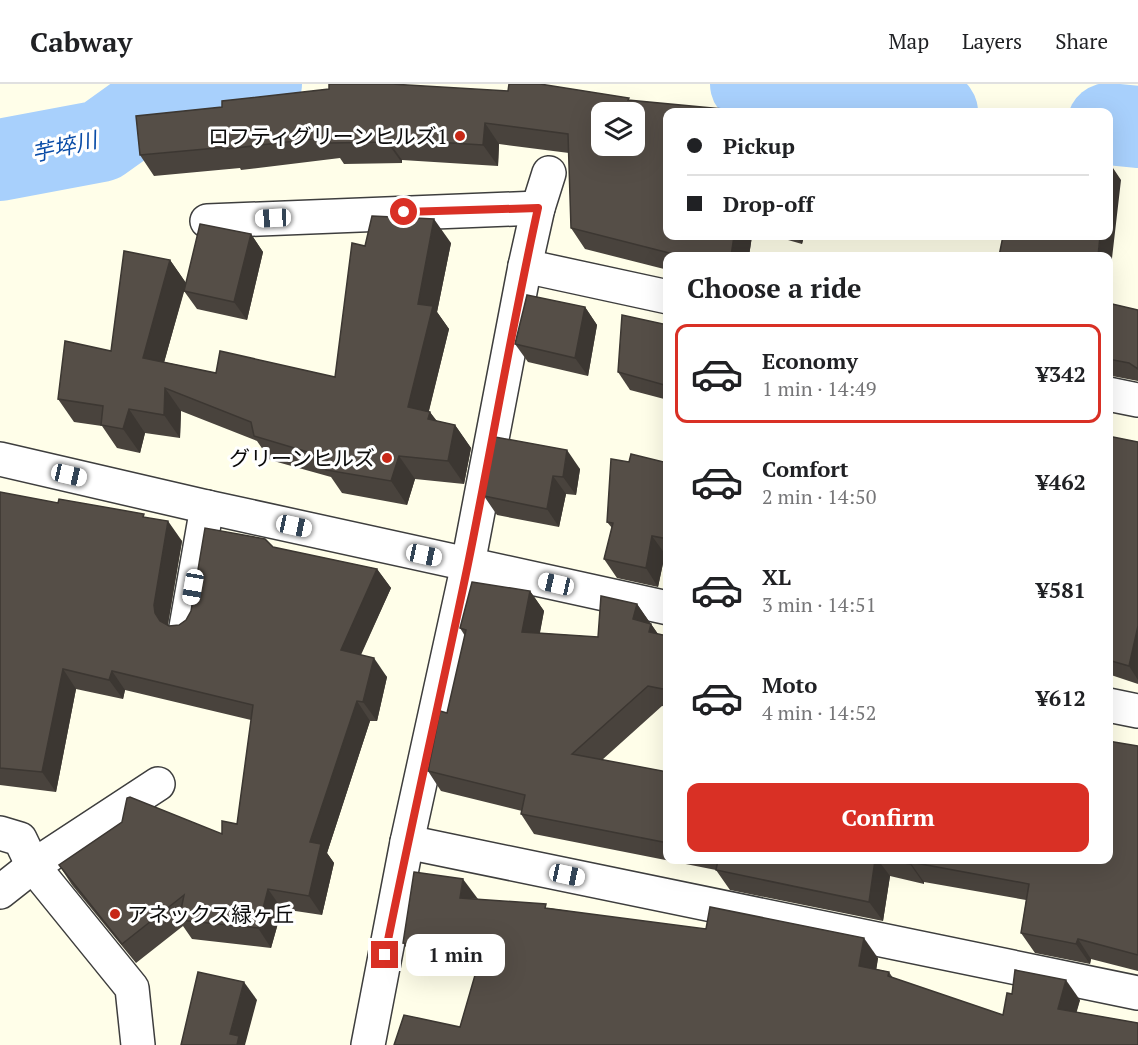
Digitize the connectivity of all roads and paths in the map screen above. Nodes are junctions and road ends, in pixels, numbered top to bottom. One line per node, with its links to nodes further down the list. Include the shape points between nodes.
1 (549, 173): 2 (street)
2 (538, 208): 3 (street); 4 (street)
3 (207, 220)
4 (525, 266): 5 (street); 10 (street)
5 (663, 296)
6 (1113, 395): 7 (street)
7 (1138, 400)
8 (0, 459): 9 (street)
9 (207, 507): 10 (street); 12 (street)
10 (468, 564): 11 (street); 17 (street)
11 (663, 607)
12 (186, 627)
13 (1113, 706): 14 (street)
14 (1138, 711)
15 (158, 784): 18 (street)
16 (0, 833): 18 (street, via 20,839)
17 (407, 842): 20 (street); 22 (street)
18 (33, 866): 19 (street); 21 (street, via 132,988)
19 (0, 892)
20 (1138, 993)
21 (138, 1045)
22 (368, 1045)

